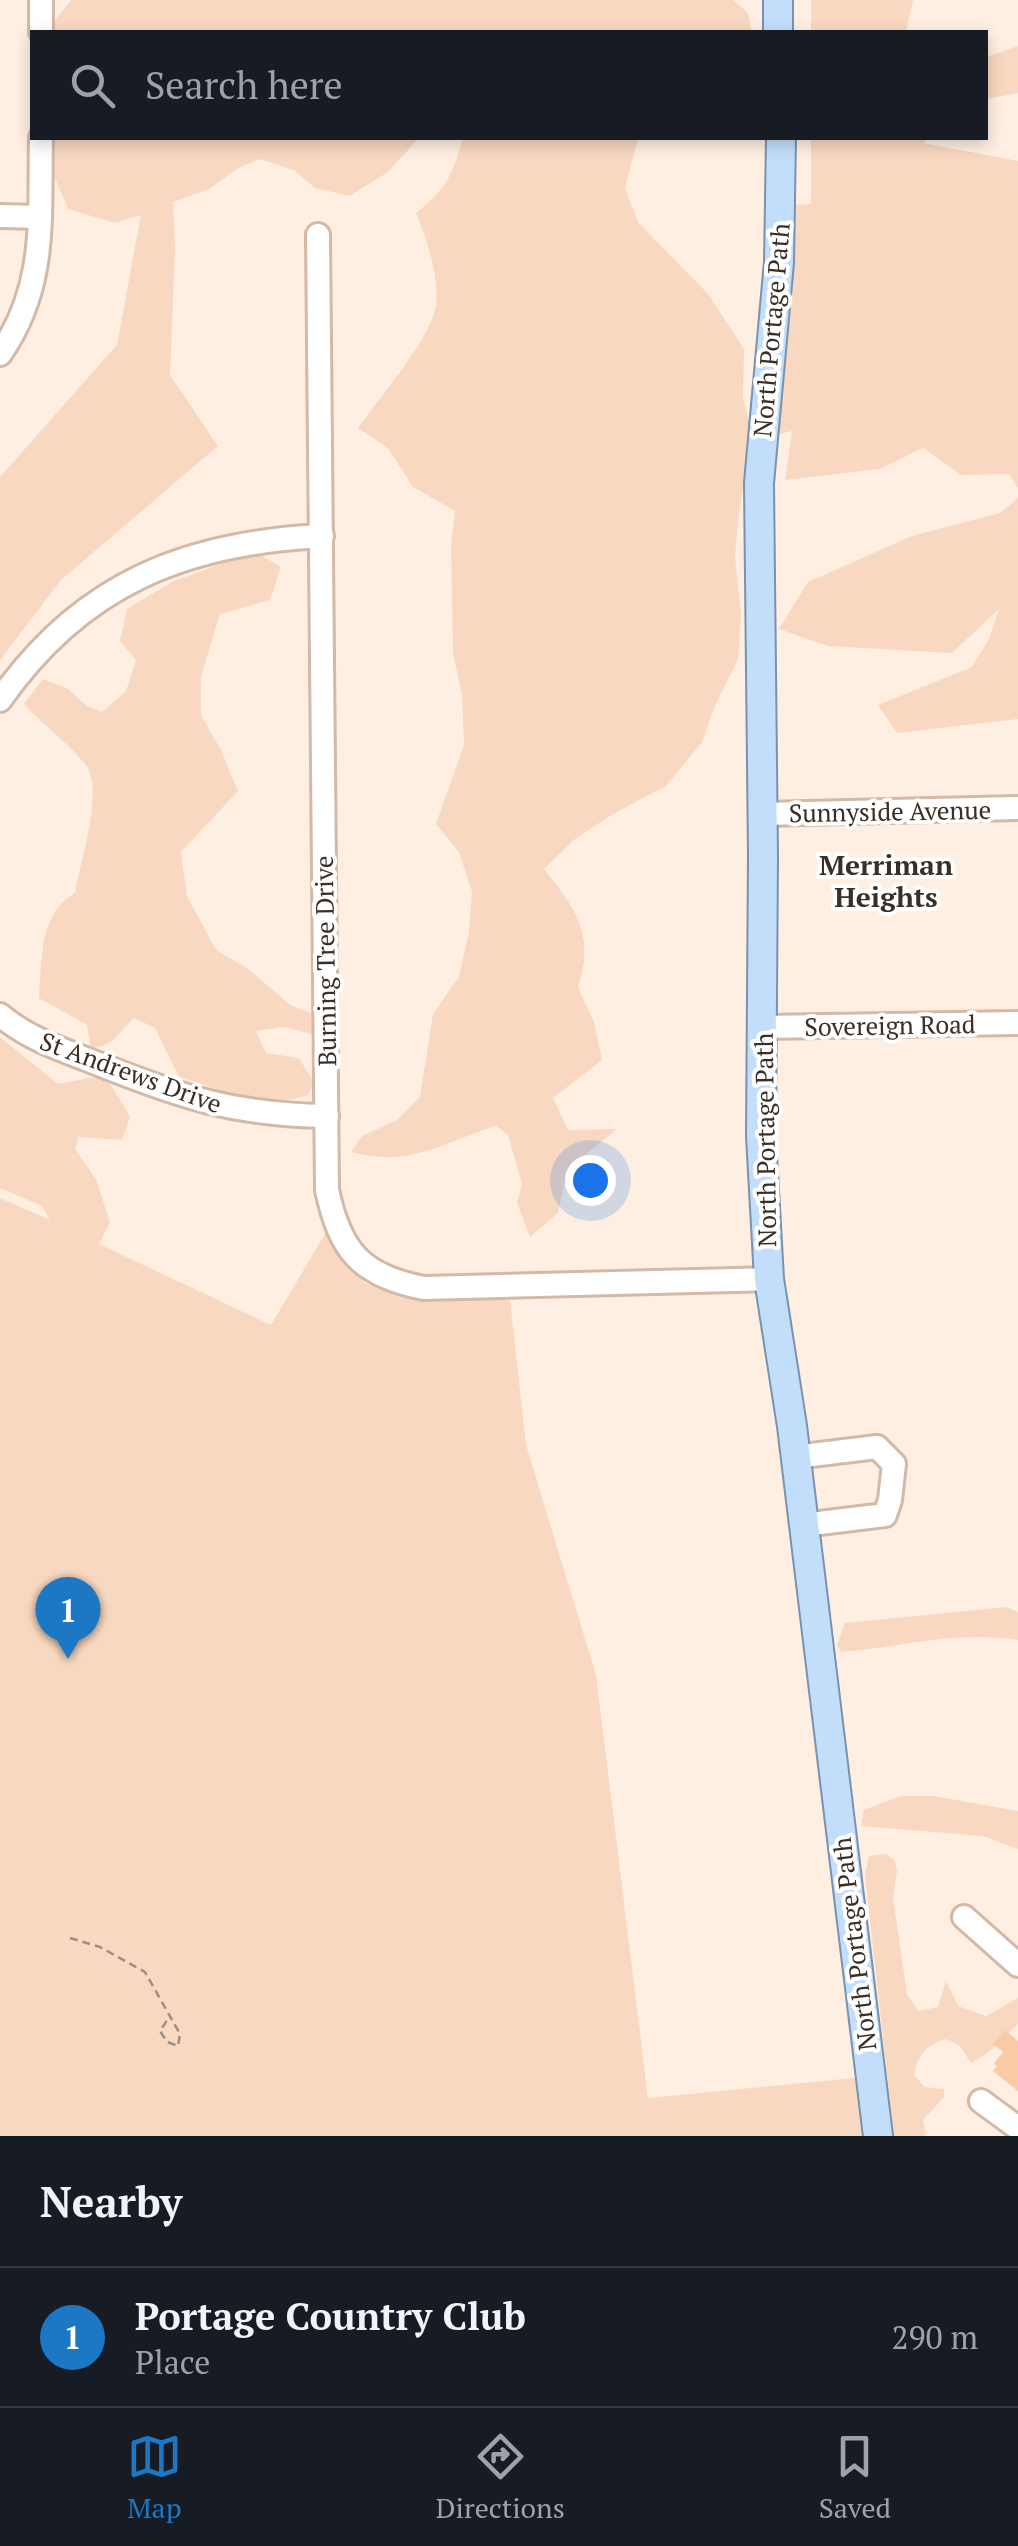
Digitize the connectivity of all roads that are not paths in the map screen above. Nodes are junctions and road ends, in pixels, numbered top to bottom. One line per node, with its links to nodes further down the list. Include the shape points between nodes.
1 (41, 0): 3 (street)
2 (778, 0): 4 (main road)
3 (40, 30)
4 (778, 30)
5 (40, 140): 8 (street)
6 (781, 140): 14 (main road, North Portage Path, via 780,262 759,483)
7 (0, 216): 8 (street)
8 (40, 217): 10 (street, via 31,297)
9 (318, 236): 11 (street, Burning Tree Drive)
10 (0, 354)
11 (322, 536): 12 (street, via 231,545 148,573 104,596 61,631); 18 (street, Burning Tree Drive)
12 (0, 700)
13 (1018, 808): 14 (street, Sunnyside Avenue)
14 (763, 814): 17 (main road, North Portage Path)
15 (0, 1016): 18 (street, St Andrews Drive, via 56,1048 212,1106)
16 (1018, 1023): 17 (street, Sovereign Road)
17 (762, 1028): 19 (main road, North Portage Path)
18 (327, 1116): 19 (street, Burning Tree Drive, via 326,1190 333,1220 347,1250 370,1271 398,1283 469,1288)
19 (769, 1279): 20 (main road, North Portage Path)
20 (796, 1457): 21 (main road, North Portage Path); 21 (street, via 877,1447 894,1464 885,1515)
21 (803, 1525): 26 (main road, North Portage Path)
22 (964, 1917): 23 (street)
23 (1018, 1965)
24 (981, 2100): 25 (street)
25 (1018, 2128)
26 (878, 2136)

